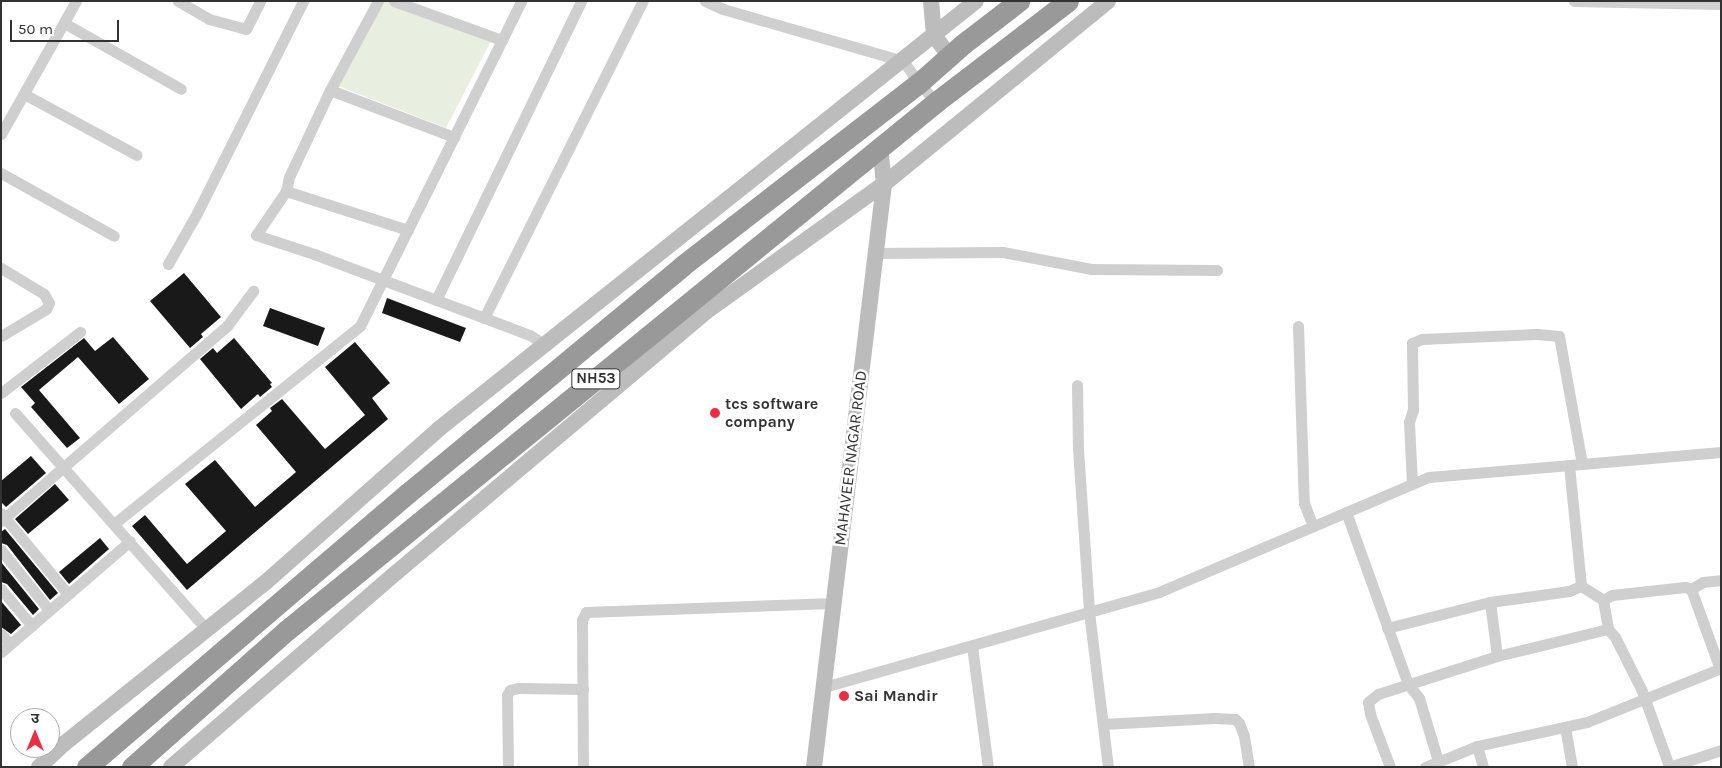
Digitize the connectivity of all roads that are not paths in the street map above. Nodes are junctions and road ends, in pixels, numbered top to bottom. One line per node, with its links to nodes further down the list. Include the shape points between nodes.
1 (76, 1): 18 (street)
2 (178, 1): 3 (street, via 209,19 246,29)
3 (260, 1)
4 (303, 1): 38 (street, via 197,213)
5 (378, 1): 25 (street)
6 (394, 1): 20 (street)
7 (521, 1): 20 (street)
8 (581, 1): 43 (street)
9 (643, 1): 44 (street)
10 (705, 1): 22 (street)
11 (931, 1): 19 (main road)
12 (976, 1): 19 (main road)
13 (1019, 1): 21 (highway, NH53)
14 (1068, 1): 27 (highway, NH53)
15 (1108, 1): 33 (main road)
16 (1574, 1): 17 (street)
17 (1721, 4)
18 (64, 23): 24 (street); 26 (street)
19 (934, 35): 21 (main road); 22 (main road)
20 (502, 40): 29 (street)
21 (949, 56): 23 (highway, NH53)
22 (903, 61): 23 (street); 48 (main road)
23 (919, 83): 27 (street); 92 (highway, NH53, via 659,285 408,493)
24 (181, 89)
25 (330, 90): 29 (street); 34 (street, via 288,177)
26 (24, 94): 28 (street); 31 (street)
27 (936, 102): 30 (highway, NH53)
28 (1, 134)
29 (454, 137): 35 (street)
30 (880, 148): 33 (main road, MAHAVEER NAGAR ROAD); 93 (highway, NH53, via 287,630)
31 (137, 155)
32 (1, 173): 36 (street)
33 (884, 184): 37 (main road, MAHAVEER NAGAR ROAD); 94 (main road, via 707,311)
34 (286, 191): 35 (street); 41 (street, via 256,236)
35 (408, 230): 41 (street)
36 (114, 236)
37 (876, 253): 40 (street, via 1003,252 1091,269); 70 (main road, MAHAVEER NAGAR ROAD)
38 (168, 264)
39 (1, 268): 47 (street, via 44,294 49,302 46,308)
40 (1217, 270)
41 (383, 280): 43 (street); 59 (street, via 360,326)
42 (253, 292): 55 (street, via 227,326)
43 (436, 300): 44 (street)
44 (484, 318): 48 (street, via 530,335)
45 (1298, 326): 60 (street, via 1304,503)
46 (80, 332): 50 (street)
47 (1, 336)
48 (544, 345): 76 (main road, via 440,428)
49 (1077, 385): 72 (street)
50 (1, 393)
51 (15, 413): 55 (street)
52 (1721, 452): 53 (street)
53 (1582, 464): 54 (street); 56 (street, via 1559,336 1422,339 1412,343 1413,410 1409,422)
54 (1569, 465): 56 (street, via 1429,477); 64 (street)
55 (64, 467): 58 (street); 59 (street)
56 (1412, 484): 57 (street)
57 (1346, 512): 60 (street); 74 (street)
58 (3, 517): 67 (street)
59 (114, 523): 61 (street)
60 (1312, 526): 72 (street, via 1159,592)
61 (130, 541): 67 (street); 76 (street)
62 (1, 550): 71 (street)
63 (1721, 580): 66 (street, via 1703,582)
64 (1581, 586): 68 (street); 69 (street, via 1569,591)
65 (1, 589): 73 (street)
66 (1691, 589): 68 (street, via 1612,595); 81 (street)
67 (68, 594): 71 (street)
68 (1602, 600): 75 (street)
69 (1490, 602): 74 (street); 80 (street)
70 (834, 603): 83 (main road, MAHAVEER NAGAR ROAD); 84 (street, via 586,612 582,620)
71 (49, 610): 73 (street)
72 (1089, 612): 78 (street); 86 (street)
73 (32, 626): 79 (street)
74 (1387, 628): 82 (street)
75 (1608, 629): 80 (street); 85 (street)
76 (207, 630): 91 (main road)
77 (1, 634): 79 (street)
78 (972, 646): 83 (street); 98 (street)
79 (6, 648)
80 (1497, 656): 82 (street)
81 (1720, 669): 85 (street)
82 (1408, 684): 90 (street, via 1419,698); 101 (street, via 1378,694 1368,702)
83 (824, 687): 97 (main road, MAHAVEER NAGAR ROAD)
84 (583, 688): 95 (street, via 510,690 507,695); 96 (street)
85 (1645, 699): 87 (street, via 1587,722); 105 (street)
86 (1103, 724): 99 (street); 100 (street, via 1235,719 1244,736)
87 (1565, 727): 88 (street); 104 (street)
88 (1478, 746): 90 (street); 103 (street)
89 (1721, 750): 105 (street)
90 (1438, 761): 102 (street)
91 (39, 767)
92 (87, 767)
93 (132, 767)
94 (171, 767)
95 (508, 767)
96 (583, 767)
97 (814, 767)
98 (988, 767)
99 (1108, 767)
100 (1250, 767)
101 (1390, 767)
102 (1424, 767)
103 (1483, 767)
104 (1572, 767)
105 (1669, 767)

